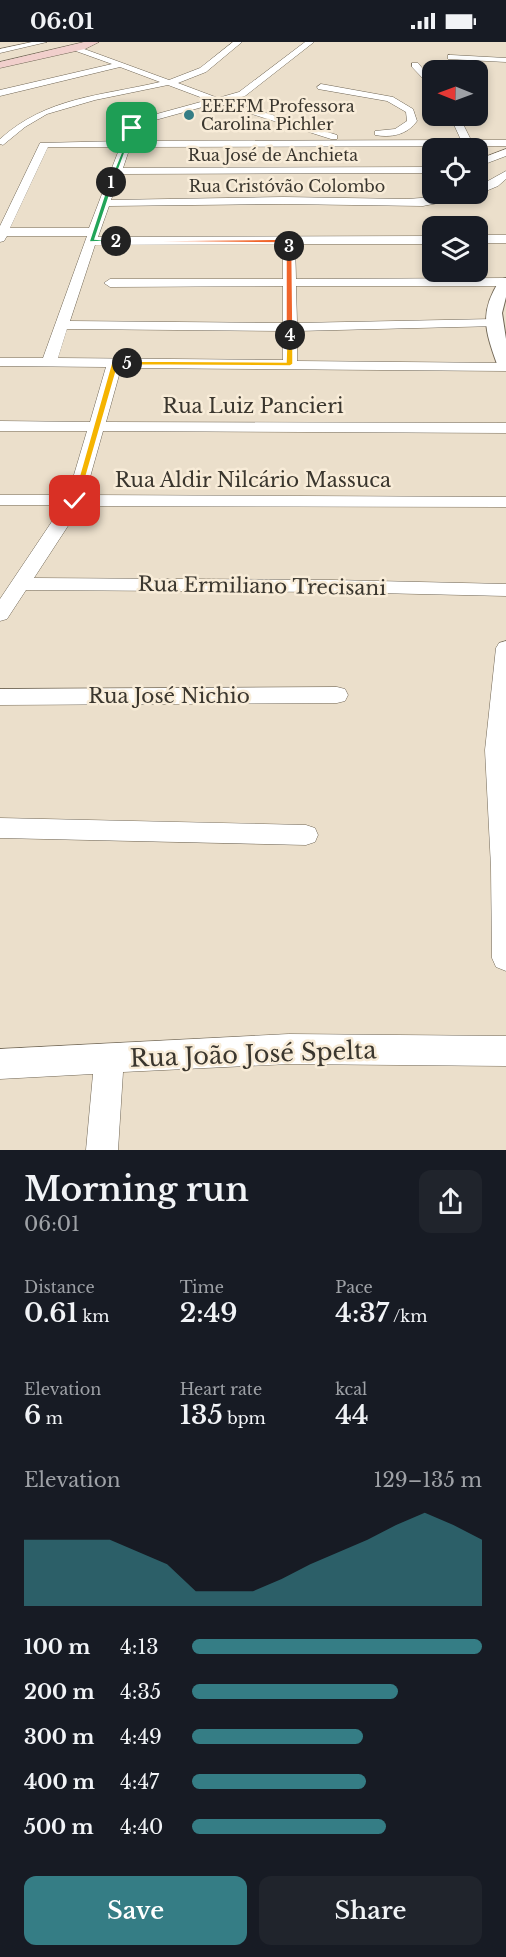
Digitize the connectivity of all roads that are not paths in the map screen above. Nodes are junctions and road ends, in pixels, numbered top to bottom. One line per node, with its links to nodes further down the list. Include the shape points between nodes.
1 (43, 42): 6 (street)
2 (94, 42): 5 (main road)
3 (238, 42): 13 (street, via 201,70)
4 (310, 42): 16 (street, via 246,92)
5 (76, 48): 9 (main road); 10 (street)
6 (0, 51)
7 (505, 59): 8 (street, via 451,53)
8 (453, 60)
9 (0, 65)
10 (121, 65): 13 (street); 15 (street)
11 (415, 65): 12 (street)
12 (422, 73)
13 (166, 82): 16 (street); 18 (street, via 54,109 27,122)
14 (321, 87): 17 (street, via 390,99 410,111 412,121 403,130 390,133)
15 (0, 93)
16 (216, 100): 17 (street); 23 (street, via 139,122)
17 (327, 134): 19 (street)
18 (3, 142)
19 (344, 143): 20 (street); 23 (street)
20 (422, 143)
21 (488, 143): 22 (street)
22 (506, 143)
23 (126, 144): 27 (street); 32 (street, via 44,145)
24 (506, 152): 25 (street)
25 (488, 159)
26 (422, 170): 27 (street, Rua José de Anchieta)
27 (115, 171): 31 (street)
28 (506, 174): 29 (street)
29 (488, 186)
30 (422, 202): 31 (street, Rua Cristóvão Colombo)
31 (104, 203): 33 (street)
32 (1, 234): 33 (street)
33 (93, 237): 37 (street); 44 (street)
34 (488, 239): 35 (street)
35 (506, 239)
36 (422, 240): 37 (street)
37 (289, 241): 40 (street)
38 (422, 278): 40 (street)
39 (488, 280): 41 (street)
40 (289, 282): 42 (street); 45 (street)
41 (506, 282): 43 (street, via 496,296)
42 (110, 283)
43 (497, 316): 45 (street); 46 (street)
44 (62, 325): 45 (street); 48 (street)
45 (290, 327): 50 (street)
46 (505, 360): 50 (street)
47 (0, 362): 48 (street)
48 (49, 363): 49 (street)
49 (115, 363): 50 (street); 52 (street)
50 (290, 364)
51 (0, 426): 52 (street, Rua Luiz Pancieri)
52 (98, 426): 53 (street, Rua Luiz Pancieri); 55 (street)
53 (506, 428)
54 (0, 500): 55 (street, Rua Aldir Nilcário Massuca)
55 (75, 501): 56 (street, Rua Aldir Nilcário Massuca); 57 (street)
56 (506, 502)
57 (19, 584): 58 (street, Rua Ermiliano Trecisani); 59 (street)
58 (506, 590)
59 (0, 614)
60 (506, 648): 65 (street, via 496,750)
61 (338, 695): 62 (street, Rua José Nichio)
62 (0, 697)
63 (0, 828): 64 (street)
64 (306, 835)
65 (506, 958)
66 (506, 1051): 67 (street, Rua João José Spelta, via 289,1049)
67 (109, 1059): 68 (street, Rua João José Spelta); 69 (street)
68 (0, 1064)
69 (102, 1150)

